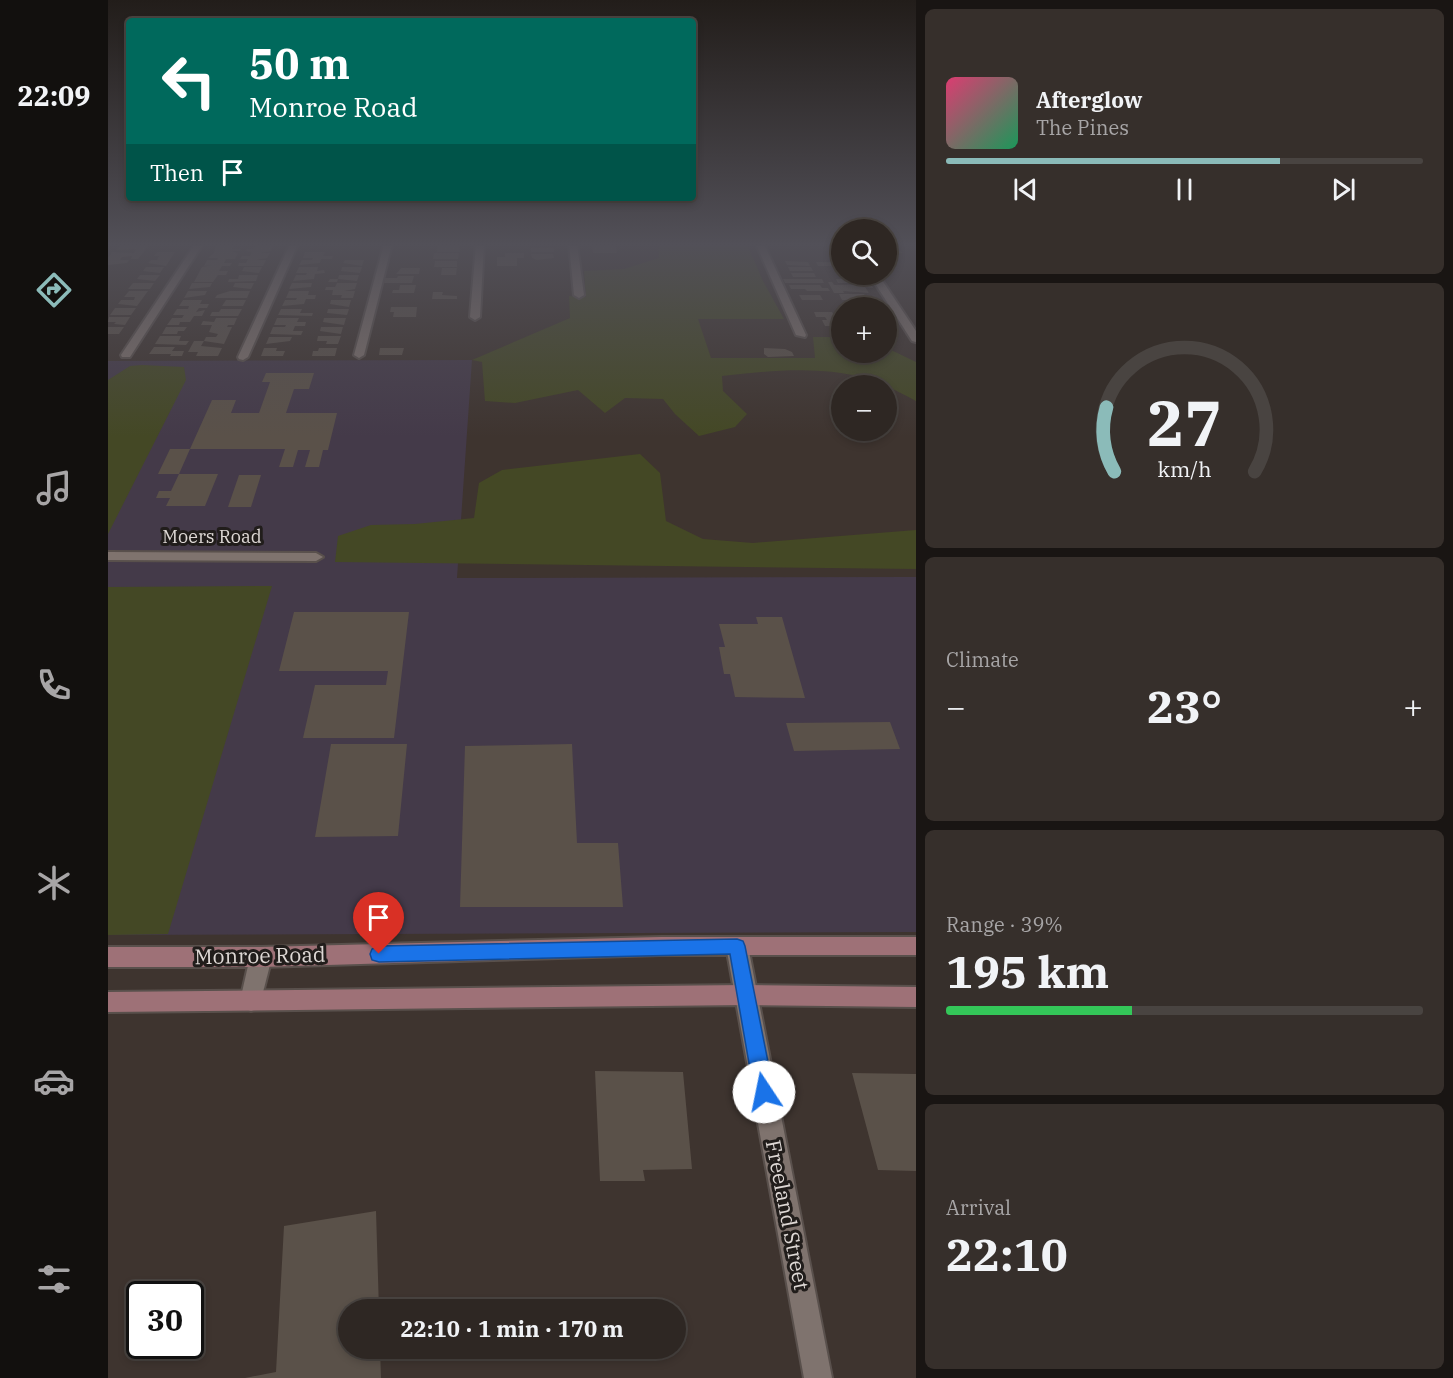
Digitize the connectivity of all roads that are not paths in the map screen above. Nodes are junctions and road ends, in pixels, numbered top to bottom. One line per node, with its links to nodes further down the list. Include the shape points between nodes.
1 (157, 308): 10 (street)
2 (265, 308): 12 (street)
3 (371, 308): 11 (street)
4 (476, 308): 7 (street)
5 (789, 308): 8 (street)
6 (896, 308): 9 (street)
7 (475, 317)
8 (801, 335)
9 (916, 339)
10 (126, 355)
11 (358, 355)
12 (243, 357)
13 (108, 556): 14 (street, Moers Road)
14 (316, 557)
15 (737, 946): 16 (main road, Monroe Road); 18 (main road, Monroe Road); 19 (street, Freeland Street)
16 (916, 946)
17 (108, 957): 18 (main road, Monroe Road)
18 (261, 957): 21 (street)
19 (746, 995): 20 (main road); 21 (main road); 23 (street, Freeland Street)
20 (916, 996)
21 (251, 1001): 22 (main road)
22 (108, 1002)
23 (818, 1378)

